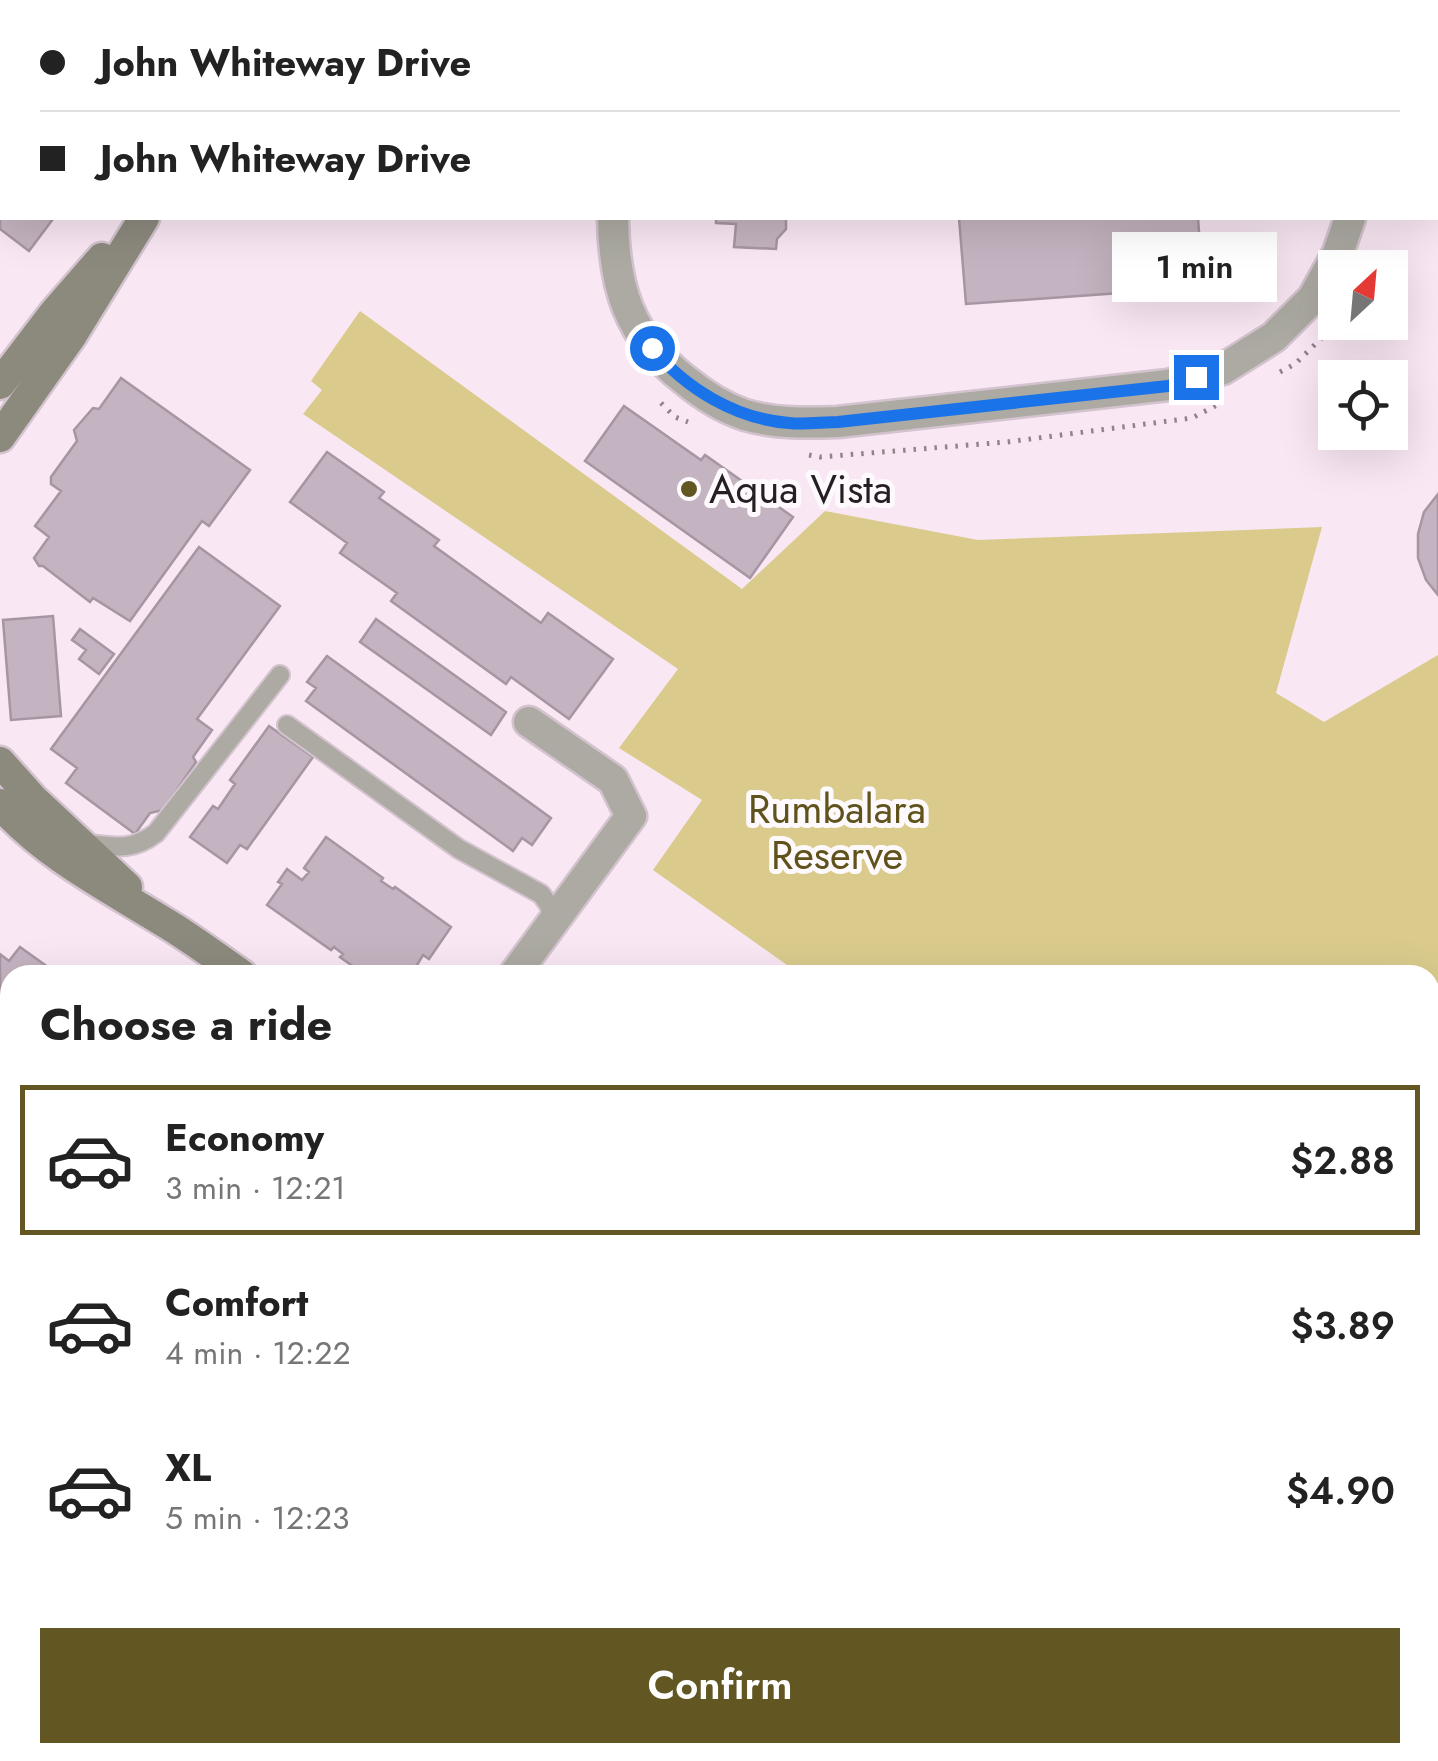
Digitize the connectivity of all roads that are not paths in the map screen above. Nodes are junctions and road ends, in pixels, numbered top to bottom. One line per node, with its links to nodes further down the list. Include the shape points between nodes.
1 (139, 220): 5 (main road)
2 (140, 220): 6 (main road, via 72,335)
3 (614, 220): 4 (street, via 622,294 638,331 666,366 744,414 790,424 1168,386 1223,369 1274,337 1313,298)
4 (1349, 220)
5 (0, 384)
6 (0, 436)
7 (280, 674): 12 (lane, via 156,833 128,848)
8 (529, 722): 13 (street, via 613,780 630,816)
9 (287, 726): 13 (lane, via 459,849 541,894)
10 (0, 762): 12 (main road)
11 (0, 804): 14 (main road, via 50,851)
12 (80, 843): 14 (main road)
13 (554, 921): 16 (street)
14 (166, 923): 15 (main road)
15 (227, 965)
16 (521, 965)

